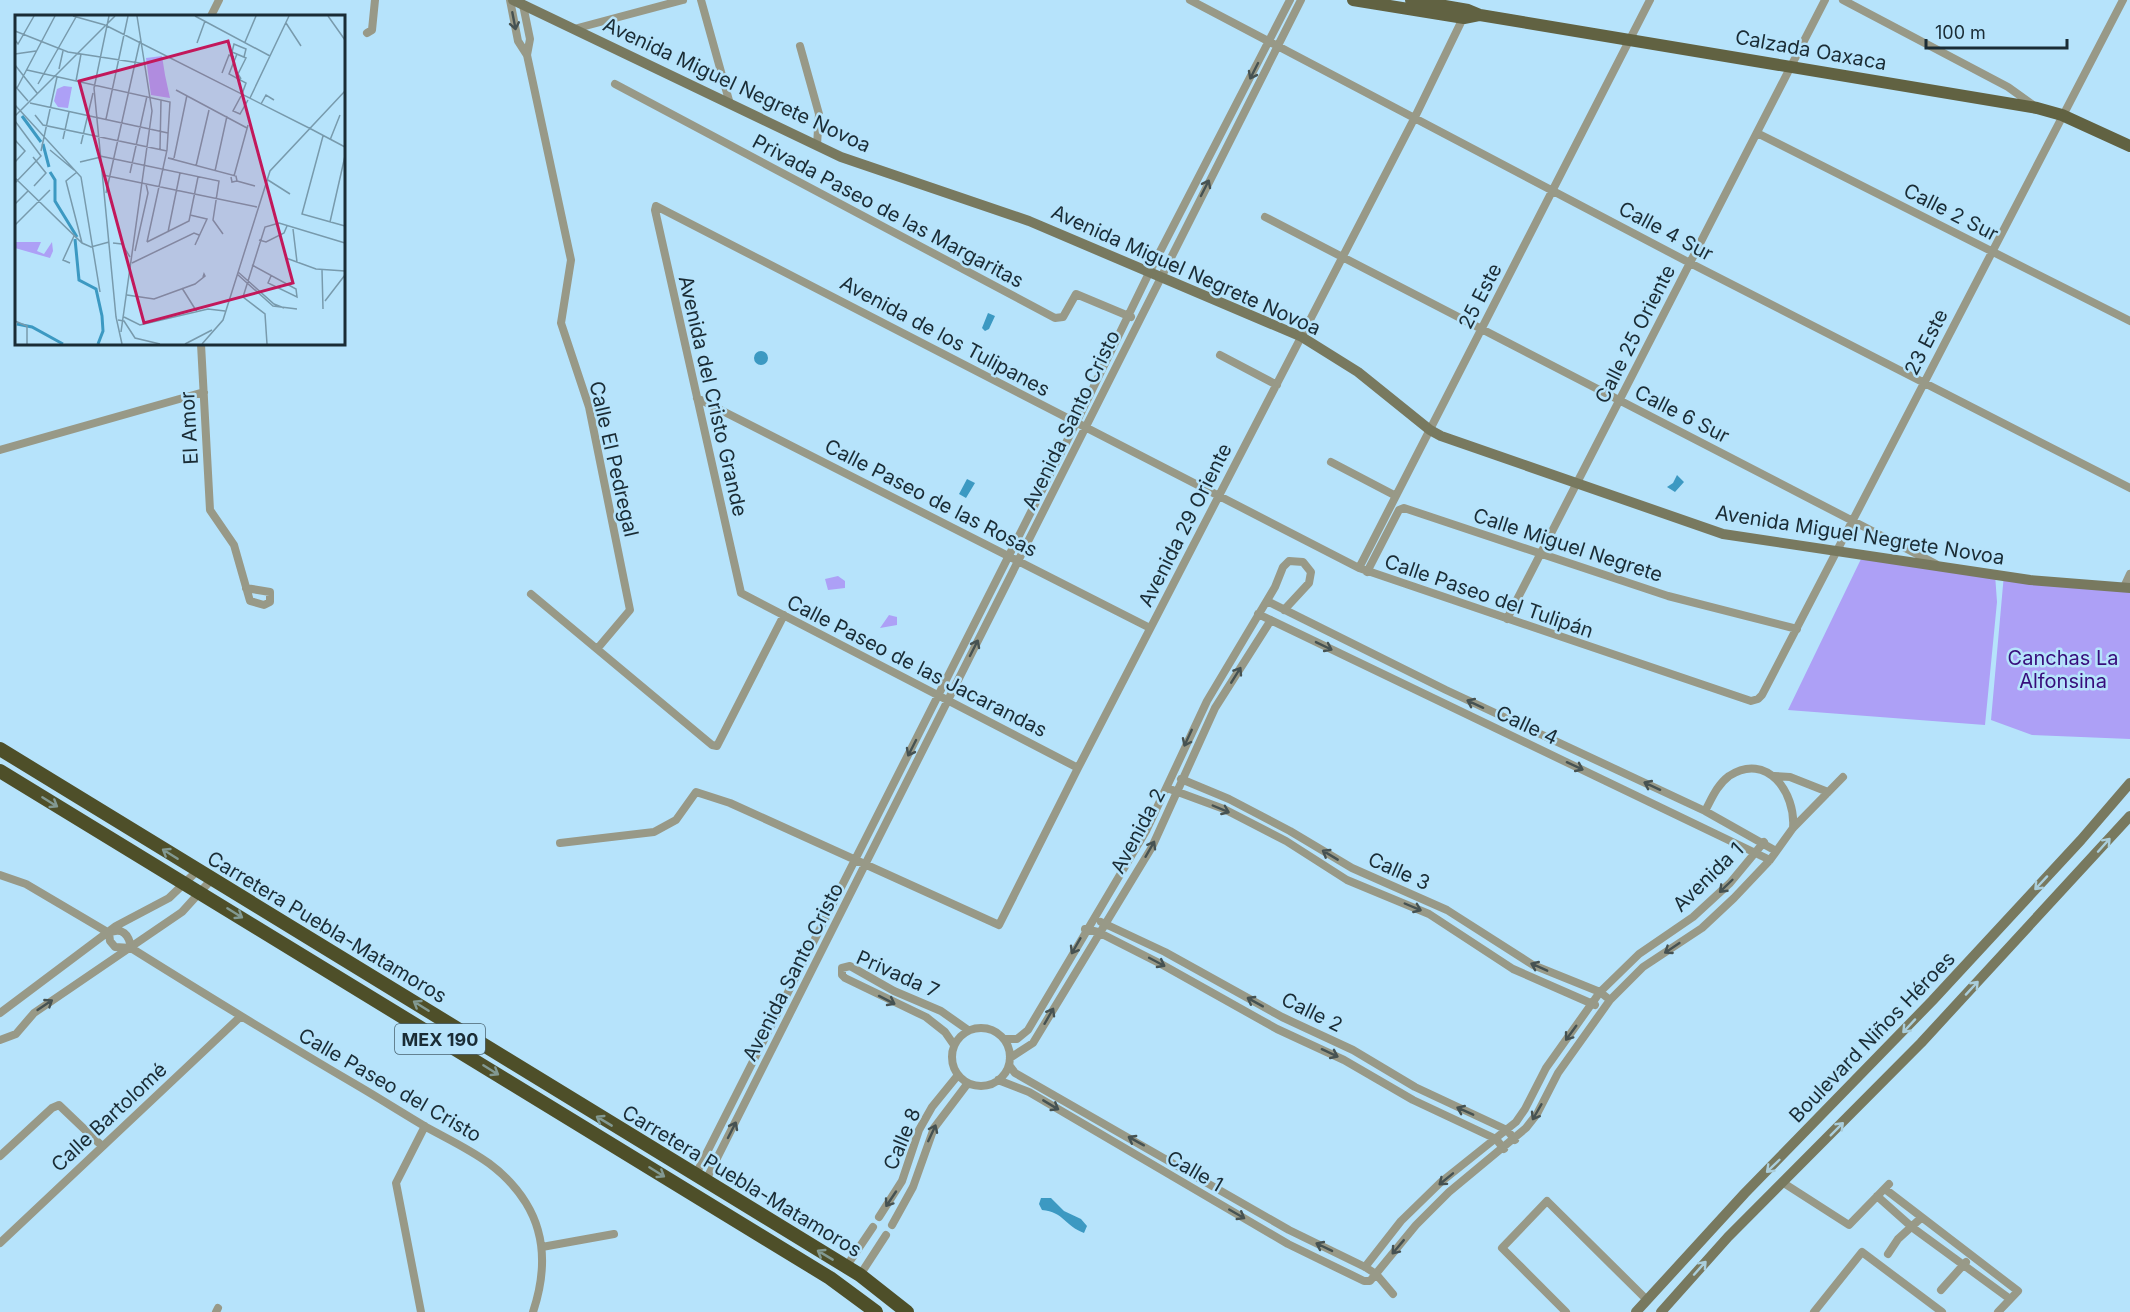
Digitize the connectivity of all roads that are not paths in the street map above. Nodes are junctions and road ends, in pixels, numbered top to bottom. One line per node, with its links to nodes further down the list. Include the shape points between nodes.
1 (219, 0): 16 (street)
2 (375, 0): 18 (street, via 372,30)
3 (683, 0): 17 (street)
4 (701, 0): 26 (street)
5 (1190, 0): 20 (street, Calle 4 Sur)
6 (1290, 0): 20 (street, Avenida Santo Cristo)
7 (1301, 0): 22 (street, Avenida Santo Cristo)
8 (1353, 0): 15 (main road, Calzada Oaxaca)
9 (1411, 0): 15 (main road, Calzada Oaxaca)
10 (1650, 0): 19 (street, 25 Este)
11 (1825, 0): 24 (street, Calle 25 Oriente)
12 (1843, 0): 27 (street, via 2008,87)
13 (2123, 0): 28 (street, 23 Este)
14 (515, 2): 17 (main road, Avenida Miguel Negrete Novoa); 23 (street, Calle El Pedregal, one-way to 23, via 518,41); 23 (street, Calle El Pedregal, via 530,39)
15 (1465, 10): 19 (main road, Calzada Oaxaca); 29 (street, Avenida 29 Oriente)
16 (212, 15)
17 (574, 29): 26 (main road, Avenida Miguel Negrete Novoa)
18 (367, 33)
19 (1630, 40): 24 (main road, Calzada Oaxaca); 35 (street, 25 Este)
20 (1269, 42): 22 (street, Calle 4 Sur); 30 (street, Avenida Santo Cristo, one-way to 30)
21 (800, 46): 33 (street, via 819,114)
22 (1278, 46): 29 (street, Calle 4 Sur); 31 (street, Avenida Santo Cristo)
23 (527, 55): 86 (street, Calle El Pedregal, via 571,260 561,323 589,407 630,610)
24 (1791, 66): 27 (main road, Calzada Oaxaca); 32 (street, Calle 25 Oriente)
25 (615, 84): 44 (street, Privada Paseo de las Margaritas, via 1055,318 1063,317 1076,294)
26 (730, 104): 33 (main road, Avenida Miguel Negrete Novoa)
27 (2037, 108): 28 (main road, Calzada Oaxaca)
28 (2062, 115): 34 (main road, Calzada Oaxaca); 40 (street, 23 Este)
29 (1414, 119): 35 (street, Calle 4 Sur); 41 (street, Avenida 29 Oriente)
30 (1229, 120): 31 (street); 37 (street, Avenida Santo Cristo)
31 (1238, 124): 39 (street, Avenida Santo Cristo, one-way to 31)
32 (1756, 133): 40 (street, Calle 2 Sur); 42 (street, Calle 25 Oriente)
33 (817, 145): 43 (main road, Avenida Miguel Negrete Novoa, via 841,157 1029,221)
34 (2130, 146)
35 (1552, 190): 42 (street, Calle 4 Sur); 47 (street, 25 Este)
36 (656, 206): 54 (street, Avenida del Cristo Grande); 56 (street, Avenida de los Tulipanes)
37 (1179, 216): 39 (street); 43 (street, Avenida Santo Cristo)
38 (1265, 217): 41 (street, Calle 6 Sur)
39 (1189, 220): 43 (street, Avenida Santo Cristo)
40 (1992, 250): 46 (street, Calle 2 Sur); 51 (street, 23 Este)
41 (1343, 256): 47 (street, Calle 6 Sur); 48 (street, Avenida 29 Oriente)
42 (1690, 263): 51 (street, Calle 4 Sur); 55 (street, Calle 25 Oriente)
43 (1154, 275): 44 (street, Avenida Santo Cristo); 45 (street, Avenida Santo Cristo); 48 (main road, Avenida Miguel Negrete Novoa)
44 (1128, 315): 45 (street, Privada Paseo de las Margaritas); 56 (street, Avenida Santo Cristo)
45 (1138, 320): 57 (street, Avenida Santo Cristo)
46 (2130, 321)
47 (1481, 329): 55 (street, Calle 6 Sur); 58 (street, 25 Este)
48 (1302, 337): 52 (street, Avenida 29 Oriente); 58 (main road, Avenida Miguel Negrete Novoa, via 1358,372)
49 (201, 345): 53 (street, El Amor)
50 (1221, 355): 52 (street)
51 (1924, 381): 62 (street, Calle 4 Sur); 65 (street, 23 Este)
52 (1277, 385): 63 (street, Avenida 29 Oriente)
53 (204, 392): 59 (street); 74 (street, El Amor, via 210,510 234,544)
54 (697, 398): 68 (street, Calle Paseo de las Rosas); 76 (street, Avenida del Cristo Grande)
55 (1620, 400): 61 (street, Calle 25 Oriente); 65 (street, Calle 6 Sur)
56 (1076, 423): 57 (street, Avenida de los Tulipanes); 68 (street, Avenida Santo Cristo)
57 (1086, 428): 63 (street, Avenida de los Tulipanes); 69 (street, Avenida Santo Cristo)
58 (1430, 430): 61 (main road, Avenida Miguel Negrete Novoa); 64 (street, 25 Este)
59 (0, 450)
60 (1331, 462): 64 (street)
61 (1578, 484): 66 (main road, Avenida Miguel Negrete Novoa, via 1723,534); 67 (street, Calle 25 Oriente)
62 (2130, 488)
63 (1219, 496): 71 (street, Calle Paseo del Tulipán); 84 (street, Avenida 29 Oriente)
64 (1396, 496): 71 (street, 25 Este)
65 (1852, 520): 66 (street, 23 Este); 70 (street, Calle 6 Sur)
66 (1837, 551): 70 (main road, Avenida Miguel Negrete Novoa); 85 (street, 23 Este)
67 (1542, 554): 72 (street, Calle Miguel Negrete, via 1404,508 1399,510); 82 (street, Calle 25 Oriente); 85 (street, Calle Miguel Negrete, via 1668,596)
68 (1009, 556): 69 (street, Calle Paseo de las Rosas); 87 (street, Avenida Santo Cristo)
69 (1019, 561): 84 (street, Calle Paseo de las Rosas); 89 (street, Avenida Santo Cristo, one-way to 69)
70 (1943, 567): 75 (main road, Avenida Miguel Negrete Novoa, via 2030,580)
71 (1359, 568): 72 (street, Calle Paseo del Tulipán)
72 (1367, 572): 82 (street, Calle Paseo del Tulipán)
73 (2130, 574): 75 (street)
74 (246, 588)
75 (2127, 588)
76 (741, 593): 81 (street, Calle Paseo de las Jacarandas)
77 (531, 594): 86 (street)
78 (1266, 601): 79 (street, Calle 4); 79 (street, Avenida 2, via 1282,567 1289,561 1303,562 1311,572 1309,583); 80 (street, Avenida 2)
79 (1284, 610): 90 (street, Calle 4, one-way to 79)
80 (1258, 614): 83 (street); 95 (street, Avenida 2, one-way to 95, via 1207,701)
81 (784, 615): 86 (street, via 717,746); 87 (street, Calle Paseo de las Jacarandas)
82 (1507, 619): 88 (street, Calle Paseo del Tulipán, via 1751,701)
83 (1271, 620): 92 (street, Calle 4, one-way to 92); 98 (street, Avenida 2, one-way to 83, via 1215,708)
84 (1150, 628): 93 (street, Avenida 29 Oriente)
85 (1797, 629): 88 (street, 23 Este)
86 (597, 649)
87 (938, 696): 89 (street, Calle Paseo de las Jacarandas); 108 (street, Avenida Santo Cristo, one-way to 108)
88 (1758, 699)
89 (948, 701): 93 (street, Calle Paseo de las Jacarandas); 111 (street, Avenida Santo Cristo)
90 (1557, 742): 92 (street); 103 (street, Calle 4, one-way to 90)
91 (0, 749): 115 (highway, Carretera Puebla-Matamoros / MEX 190, one-way to 91)
92 (1551, 755): 110 (street, Calle 4, one-way to 110)
93 (1078, 768): 114 (street, Avenida 29 Oriente, via 999,925)
94 (0, 771): 119 (highway, Carretera Puebla-Matamoros / MEX 190, one-way to 119)
95 (1172, 776): 98 (street, Calle 3); 100 (street, Avenida 2)
96 (1774, 776): 102 (street, via 1790,777); 103 (street, via 1753,770 1732,775 1716,790); 105 (street, via 1791,801)
97 (1843, 777): 102 (street)
98 (1184, 780): 101 (street, Avenida 2); 118 (street, Calle 3, one-way to 98, via 1239,804)
99 (2130, 783): 177 (main road, Boulevard Niños Héroes, one-way to 177, via 1932,1001 1745,1192)
100 (1167, 788): 101 (street, Calle 3); 122 (street, Avenida 2, via 1146,831)
101 (1178, 792): 121 (street, Calle 3, one-way to 121, via 1234,814 1347,880); 123 (street, Avenida 2, one-way to 101, via 1152,847)
102 (1828, 792): 105 (street)
103 (1705, 811): 106 (street, Calle 4)
104 (2130, 816): 156 (main road, Boulevard Niños Héroes, one-way to 104, via 1921,1043)
105 (1793, 828): 109 (street)
106 (1764, 842): 109 (street, Avenida 1); 110 (street, Avenida 1)
107 (560, 843): 113 (street, via 654,832 676,820 696,792 730,803)
108 (861, 850): 111 (street); 113 (street, Avenida Santo Cristo)
109 (1776, 851): 112 (street, Avenida 1)
110 (1758, 852): 112 (street, Calle 4); 128 (street, Avenida 1, one-way to 128, via 1693,917 1639,954)
111 (870, 855): 114 (street, Avenida Santo Cristo)
112 (1770, 860): 129 (street, Avenida 1, one-way to 129, via 1702,928 1643,967)
113 (855, 861): 114 (street); 144 (street, Avenida Santo Cristo)
114 (865, 866): 145 (street, Avenida Santo Cristo)
115 (197, 871): 117 (highway, Carretera Puebla-Matamoros / MEX 190); 119 (street)
116 (0, 875): 126 (street, Calle Paseo del Cristo, via 26,884)
117 (211, 880): 120 (street); 154 (highway, Carretera Puebla-Matamoros / MEX 190, one-way to 117)
118 (1381, 881): 121 (street); 128 (street, Calle 3, one-way to 118, via 1533,965 1447,910)
119 (186, 884): 120 (highway, Carretera Puebla-Matamoros / MEX 190); 126 (street)
120 (201, 892): 127 (street, via 182,912); 181 (highway, Carretera Puebla-Matamoros / MEX 190, one-way to 181, via 830,1278)
121 (1377, 892): 130 (street, Calle 3, one-way to 130, via 1429,914 1513,969)
122 (1092, 918): 123 (street, Calle 2); 124 (street, Avenida 2)
123 (1104, 923): 125 (street, Avenida 2); 134 (street, Calle 2, one-way to 123)
124 (1086, 929): 125 (street, Calle 2); 137 (street, Avenida 2, one-way to 137, via 1028,1030 1017,1039)
125 (1098, 932): 135 (street, Calle 2, one-way to 135); 140 (street, Avenida 2, one-way to 125, via 1033,1043)
126 (109, 933): 127 (street, Calle Paseo del Cristo, via 115,947); 127 (street, Calle Paseo del Cristo, via 124,933); 132 (street)
127 (130, 948): 133 (street, Calle Paseo del Cristo); 138 (street, one-way to 127, via 16,1034 34,1013)
128 (1600, 992): 129 (street, Calle 3); 130 (street, Avenida 1)
129 (1610, 1000): 131 (street, Avenida 1)
130 (1593, 1003): 131 (street, Calle 3); 147 (street, Avenida 1, one-way to 147, via 1546,1068 1526,1109)
131 (1601, 1011): 149 (street, Avenida 1, one-way to 149, via 1550,1086 1537,1114)
132 (0, 1013)
133 (240, 1017): 146 (street, Calle Paseo del Cristo); 150 (street, Calle Bartolomé)
134 (1282, 1017): 135 (street); 147 (street, Calle 2, one-way to 134, via 1415,1088 1353,1050)
135 (1277, 1029): 148 (street, Calle 2, one-way to 148)
136 (968, 1030): 137 (street, via 987,1028); 139 (street); 139 (street, Privada 7, one-way to 139, via 941,1011 850,966 842,969 845,978 926,1017)
137 (1004, 1039): 140 (street)
138 (0, 1040)
139 (954, 1045): 141 (street, via 952,1065)
140 (1010, 1061): 142 (street); 153 (street, Calle 1, one-way to 140, via 1015,1073)
141 (958, 1075): 143 (street); 158 (street, Calle 8, one-way to 158, via 932,1107 902,1181)
142 (998, 1080): 143 (street, via 986,1086); 155 (street, Calle 1, one-way to 155, via 1029,1092)
143 (968, 1083): 160 (street, Calle 8, one-way to 143, via 913,1187 934,1128)
144 (735, 1099): 145 (street); 154 (street, Avenida Santo Cristo)
145 (745, 1105): 154 (street, Avenida Santo Cristo, one-way to 145)
146 (425, 1126): 166 (street, Calle Paseo del Cristo, via 486,1158 507,1178 526,1203); 179 (street, via 396,1183)
147 (1507, 1130): 148 (street, Avenida 1); 149 (street, Calle 2)
148 (1496, 1139): 151 (street, Calle 2); 171 (street, Avenida 1, one-way to 171, via 1441,1182 1401,1221)
149 (1515, 1140): 151 (street, Avenida 1)
150 (102, 1146): 152 (street, via 59,1105); 165 (street, Calle Bartolomé)
151 (1504, 1149): 172 (street, Avenida 1, one-way to 172, via 1449,1192)
152 (0, 1156)
153 (1186, 1169): 155 (street); 171 (street, Calle 1, one-way to 153, via 1289,1230)
154 (700, 1179): 170 (highway, Carretera Puebla-Matamoros / MEX 190, one-way to 154)
155 (1180, 1181): 172 (street, Calle 1, one-way to 172, via 1288,1244 1364,1281 1370,1281)
156 (1782, 1182): 157 (street, via 1849,1225); 178 (main road, Boulevard Niños Héroes, one-way to 156, via 1728,1237)
157 (1877, 1196): 159 (street, via 1887,1186); 162 (street)
158 (879, 1217)
159 (1921, 1218): 162 (street); 168 (street)
160 (892, 1225)
161 (873, 1227): 170 (street)
162 (1913, 1228): 167 (street, via 1898,1239); 169 (street)
163 (614, 1234): 166 (street)
164 (886, 1235): 173 (street)
165 (0, 1243)
166 (542, 1247): 180 (street, Calle Paseo del Cristo, via 542,1287)
167 (1888, 1254)
168 (1970, 1256): 169 (street); 176 (street, via 2018,1291)
169 (1965, 1265): 174 (street); 176 (street)
170 (846, 1267): 173 (highway, Carretera Puebla-Matamoros / MEX 190)
171 (1365, 1267): 172 (street, Calle 1)
172 (1376, 1274): 175 (street, Calle 1)
173 (860, 1275): 182 (highway, Carretera Puebla-Matamoros / MEX 190)
174 (1941, 1290)
175 (1393, 1294)
176 (2010, 1299): 187 (street)
177 (1647, 1300): 183 (street, via 1547,1200 1502,1248); 184 (main road, Boulevard Niños Héroes)
178 (1666, 1311)
179 (421, 1312)
180 (533, 1312)
181 (876, 1312)
182 (907, 1312)
183 (1566, 1312)
184 (1636, 1312)
185 (1814, 1312): 186 (street, via 1862,1252)
186 (1942, 1312)
187 (1998, 1312)

